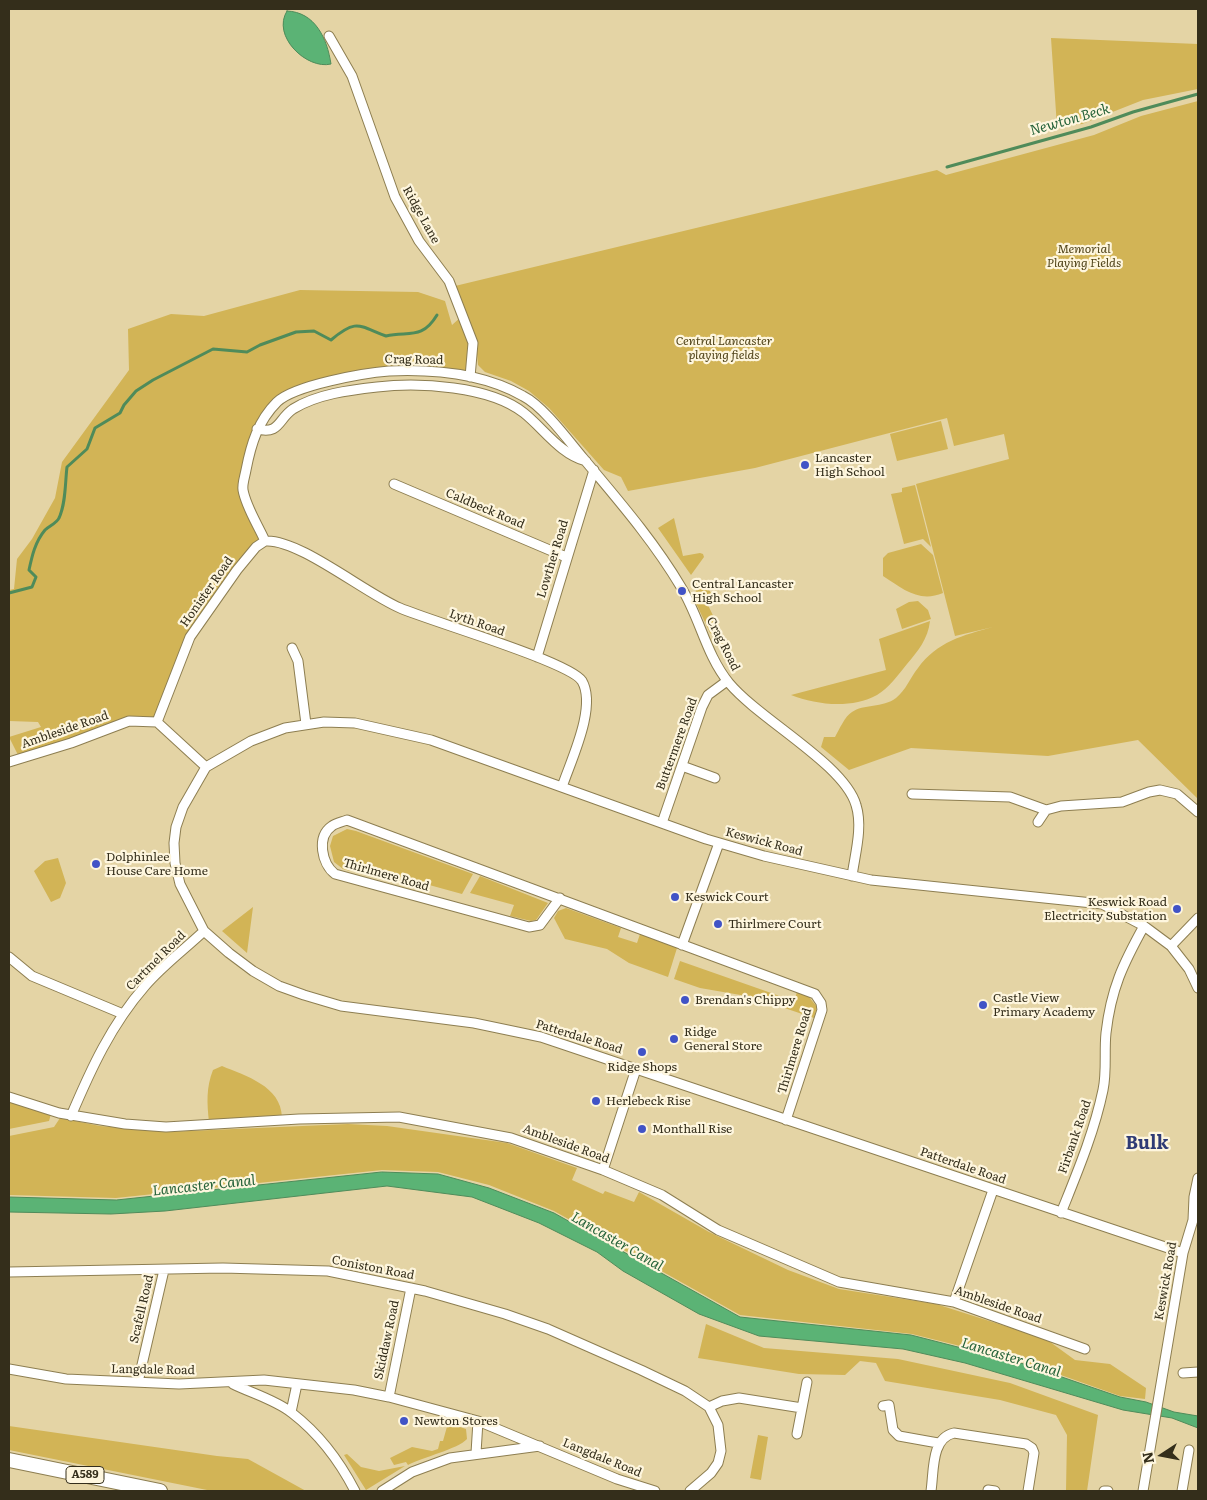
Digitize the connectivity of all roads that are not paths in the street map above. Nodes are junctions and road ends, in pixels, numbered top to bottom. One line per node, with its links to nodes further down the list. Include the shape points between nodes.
1 (329, 36): 2 (street, Ridge Lane, via 352,76 395,197 418,241 449,281 473,343)
2 (470, 377): 3 (street, Crag Road, via 403,370 323,383 278,400); 4 (street, Crag Road, via 500,384 526,397)
3 (258, 429): 4 (street, Crag Road, via 273,430 292,410 316,398 379,387 451,388 490,395 508,402 524,412 574,458); 7 (street, Crag Road, via 251,442 243,489)
4 (586, 461): 5 (street, Crag Road)
5 (594, 470): 8 (street, Lowther Road); 11 (street, Crag Road, via 628,510 681,586)
6 (394, 484): 8 (street, Caldbeck Road)
7 (265, 541): 10 (street, Lyth Road, via 278,542 308,556 398,608); 12 (street, Honister Road, via 237,570 190,637)
8 (566, 557): 10 (street, Lowther Road)
9 (292, 648): 13 (street, via 298,661)
10 (537, 657): 18 (street, Lyth Road, via 571,672 582,681 586,694 587,712)
11 (727, 681): 15 (street, Buttermere Road, via 708,695); 25 (street, Crag Road, via 745,700 842,779 851,792 857,806 858,828)
12 (158, 722): 14 (street, Ambleside Road, via 129,721); 16 (street)
13 (306, 724): 16 (street, Keswick Road, via 270,732); 18 (street, Keswick Road, via 345,721 431,740)
14 (9, 762)
15 (682, 766): 17 (street); 23 (street, Buttermere Road)
16 (206, 767): 29 (street, Patterdale Road, via 183,807 174,843 180,884)
17 (715, 778)
18 (562, 787): 23 (street, Keswick Road)
19 (912, 794): 20 (street, via 1010,797)
20 (1046, 810): 21 (street, via 1122,802 1160,790 1177,794); 22 (street)
21 (1198, 812)
22 (1038, 822)
23 (662, 824): 24 (street, Keswick Road)
24 (719, 843): 25 (street, Keswick Road); 30 (street)
25 (852, 876): 28 (street, Keswick Road, via 1102,904)
26 (560, 898): 26 (street, Thirlmere Road, via 347,820 331,826 325,837 323,858 335,874 529,927 540,925); 30 (street, Thirlmere Road)
27 (1198, 918): 31 (street)
28 (1144, 926): 31 (street, Keswick Road); 42 (street, Firbank Road, via 1115,984 1106,1035 1104,1087 1096,1121)
29 (204, 931): 34 (street, Cartmel Road, via 146,985); 35 (street, Patterdale Road, via 253,971 304,996 341,1006 474,1023 540,1037)
30 (682, 945): 38 (street, Thirlmere Road, via 815,994 821,1002 822,1010)
31 (1172, 946): 33 (street, Keswick Road)
32 (9, 957): 34 (street, via 32,976)
33 (1198, 988)
34 (123, 1014): 37 (street, Cartmel Road, via 100,1050)
35 (636, 1069): 38 (street, Patterdale Road); 39 (street)
36 (9, 1097): 37 (street, Ambleside Road)
37 (71, 1116): 39 (street, Ambleside Road, via 166,1127 399,1117 511,1138)
38 (786, 1120): 41 (street, Patterdale Road)
39 (603, 1170): 48 (street, Ambleside Road, via 662,1195 718,1230 839,1282)
40 (1198, 1178): 43 (street, Keswick Road, via 1194,1197)
41 (993, 1190): 42 (street, Patterdale Road); 48 (street)
42 (1061, 1213): 44 (street, Patterdale Road)
43 (1196, 1220): 44 (street, Keswick Road)
44 (1183, 1253): 78 (street, Keswick Road)
45 (164, 1270): 46 (street, Coniston Road); 47 (street, Coniston Road, via 328,1271); 53 (street, Scafell Road)
46 (9, 1272)
47 (411, 1288): 57 (street, Skiddaw Road); 59 (street, Coniston Road, via 497,1311 548,1329 685,1391)
48 (954, 1302): 49 (street, Ambleside Road)
49 (1085, 1349)
50 (9, 1369): 53 (street, Langdale Road, via 66,1379)
51 (1198, 1372): 52 (street)
52 (1183, 1373)
53 (138, 1382): 55 (street, Langdale Road)
54 (807, 1382): 60 (street)
55 (230, 1383): 56 (street, Langdale Road, via 264,1380); 61 (street)
56 (297, 1384): 57 (street, Langdale Road); 61 (street)
57 (388, 1397): 62 (street, Langdale Road)
58 (883, 1406): 64 (street, via 889,1405 893,1430 899,1436)
59 (709, 1407): 60 (street, via 739,1398); 73 (street, via 718,1425 721,1450 712,1473)
60 (802, 1408): 63 (street)
61 (291, 1412): 70 (street, via 320,1440)
62 (478, 1422): 65 (street, Langdale Road); 67 (street)
63 (797, 1434)
64 (938, 1444): 74 (street); 75 (street, via 946,1435 954,1433 1026,1444 1034,1454)
65 (540, 1446): 67 (street, Langdale Road); 72 (street, Langdale Road, via 617,1479)
66 (1189, 1450): 79 (street)
67 (476, 1453): 71 (street, Langdale Road, via 450,1458 412,1472)
68 (9, 1460): 69 (main road, A589)
69 (160, 1491)
70 (355, 1491)
71 (382, 1491)
72 (655, 1491)
73 (690, 1491)
74 (931, 1491)
75 (1028, 1491)
76 (1104, 1491): 77 (street)
77 (1108, 1491)
78 (1143, 1491)
79 (1182, 1491)

